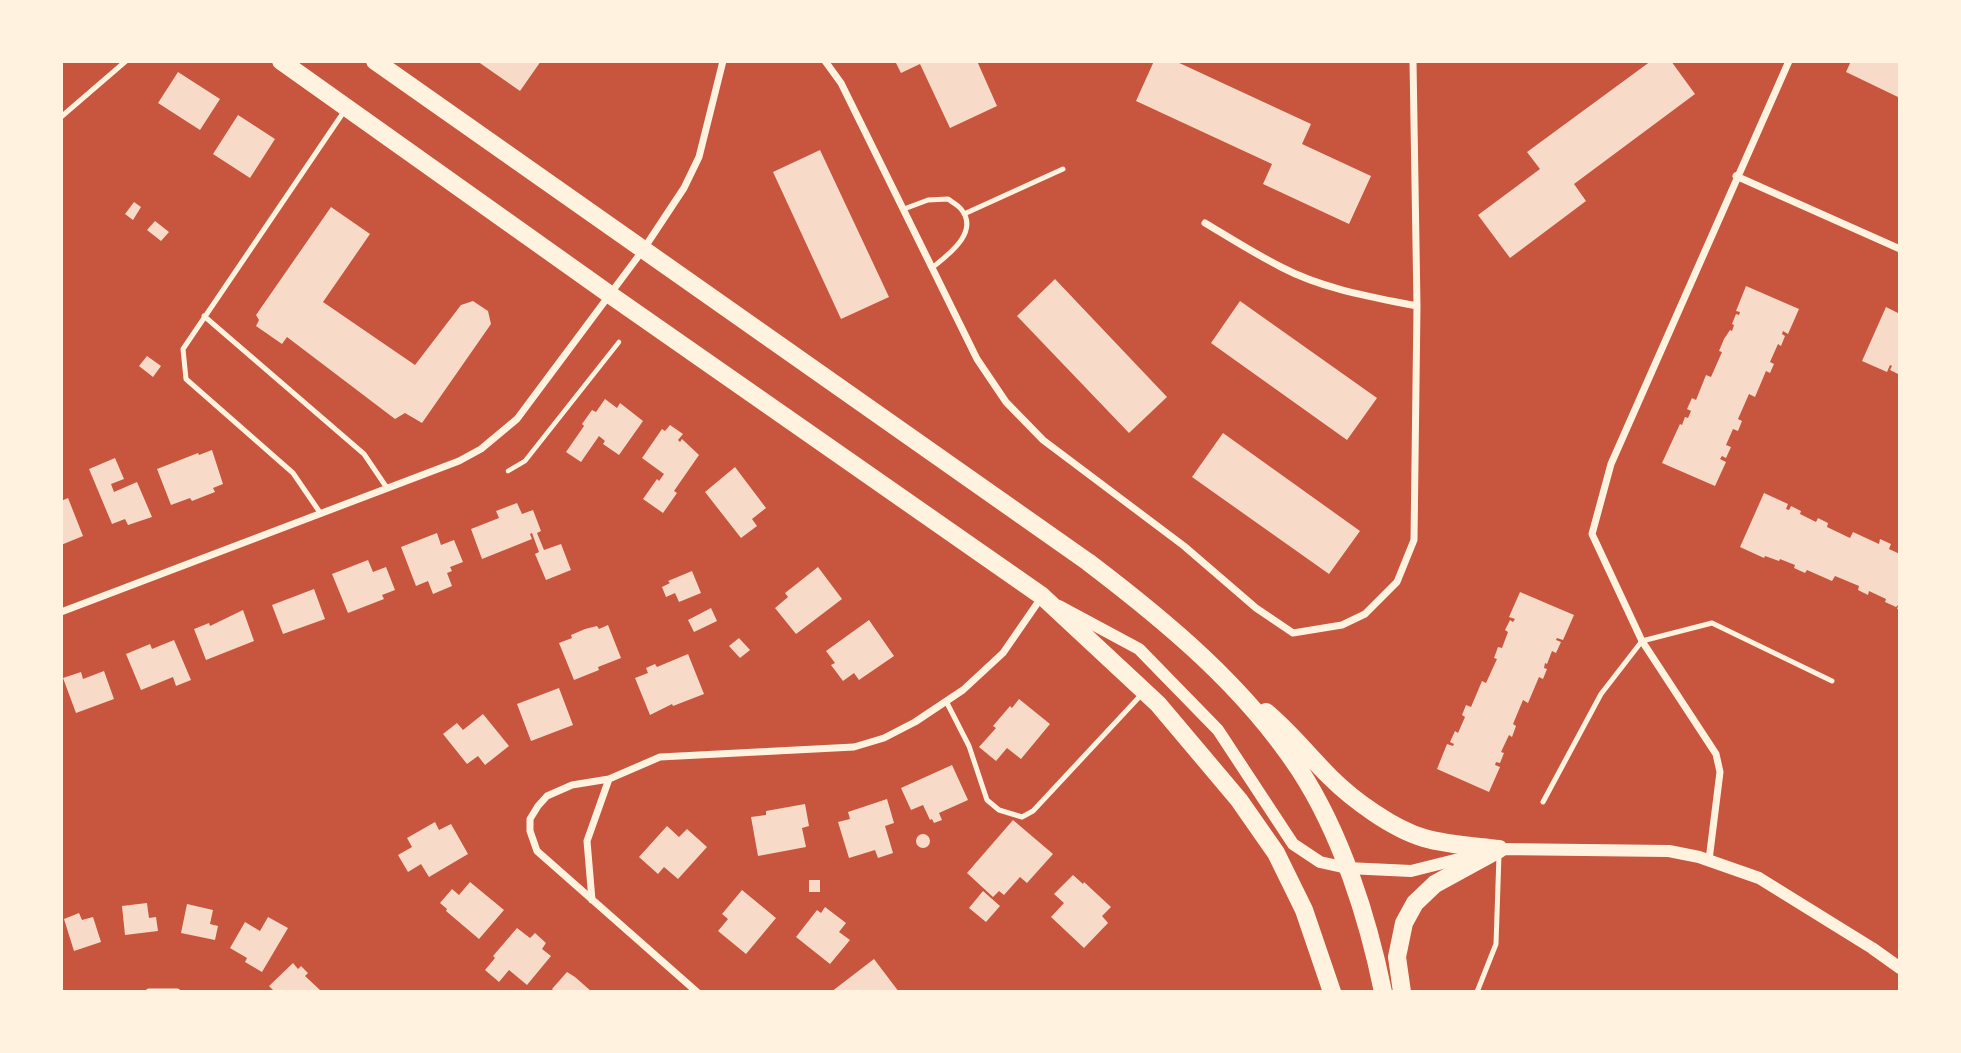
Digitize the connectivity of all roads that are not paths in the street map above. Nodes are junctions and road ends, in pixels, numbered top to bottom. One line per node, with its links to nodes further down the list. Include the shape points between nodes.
1 (127, 61): 9 (lane)
2 (281, 61): 8 (main road)
3 (375, 61): 16 (main road)
4 (723, 61): 16 (street, via 699,157)
5 (825, 61): 12 (street, via 841,83)
6 (1413, 61): 19 (street)
7 (1789, 61): 11 (street)
8 (347, 108): 18 (main road); 20 (lane)
9 (61, 117)
10 (1063, 169): 13 (lane)
11 (1736, 176): 15 (street); 25 (street, via 1611,464 1592,534)
12 (904, 209): 13 (lane, via 948,199); 17 (street)
13 (964, 214): 17 (lane, via 964,236 956,249)
14 (1205, 223): 19 (street, via 1310,279)
15 (1900, 249)
16 (643, 250): 18 (street); 26 (main road, via 1088,562 1180,635)
17 (933, 267): 19 (street, via 977,359 1022,419 1293,633 1342,625 1365,614 1388,594 1405,566 1414,540)
18 (609, 294): 21 (street, via 517,419 500,435 459,461); 23 (main road)
19 (1417, 306)
20 (204, 316): 21 (lane, via 364,454); 22 (lane, via 183,349 186,379 293,473)
21 (387, 488): 22 (street)
22 (321, 514): 24 (street)
23 (1042, 596): 28 (main road); 29 (street, via 1003,653); 34 (street, via 1139,649 1218,730 1293,845 1320,862)
24 (61, 612)
25 (1642, 641): 27 (lane, via 1712,623); 31 (lane, via 1601,694); 33 (street, via 1716,754 1720,772)
26 (1224, 678): 32 (main road, via 1289,731 1331,779 1384,819 1422,838); 34 (main road, via 1299,770 1322,809)
27 (1832, 681)
28 (1144, 691): 29 (lane, via 1033,811 1022,817 999,810 987,800 969,746); 40 (main road, via 1196,746 1276,853 1304,910)
29 (946, 701): 30 (street, via 884,738 854,747 660,757)
30 (609, 779): 35 (street, via 587,841); 35 (street, via 572,785 547,796 530,818 537,851)
31 (1544, 802)
32 (1499, 849): 33 (street, via 1669,851); 34 (street, via 1411,871); 42 (main road, via 1435,884 1415,903 1404,923 1397,957); 43 (lane, via 1496,944)
33 (1709, 860): 36 (street, via 1759,878)
34 (1347, 868): 41 (main road, via 1373,944)
35 (592, 901): 39 (street)
36 (1900, 968)
37 (149, 992): 38 (street)
38 (177, 992)
39 (697, 992)
40 (1332, 992)
41 (1383, 992)
42 (1402, 992)
43 (1477, 992)

